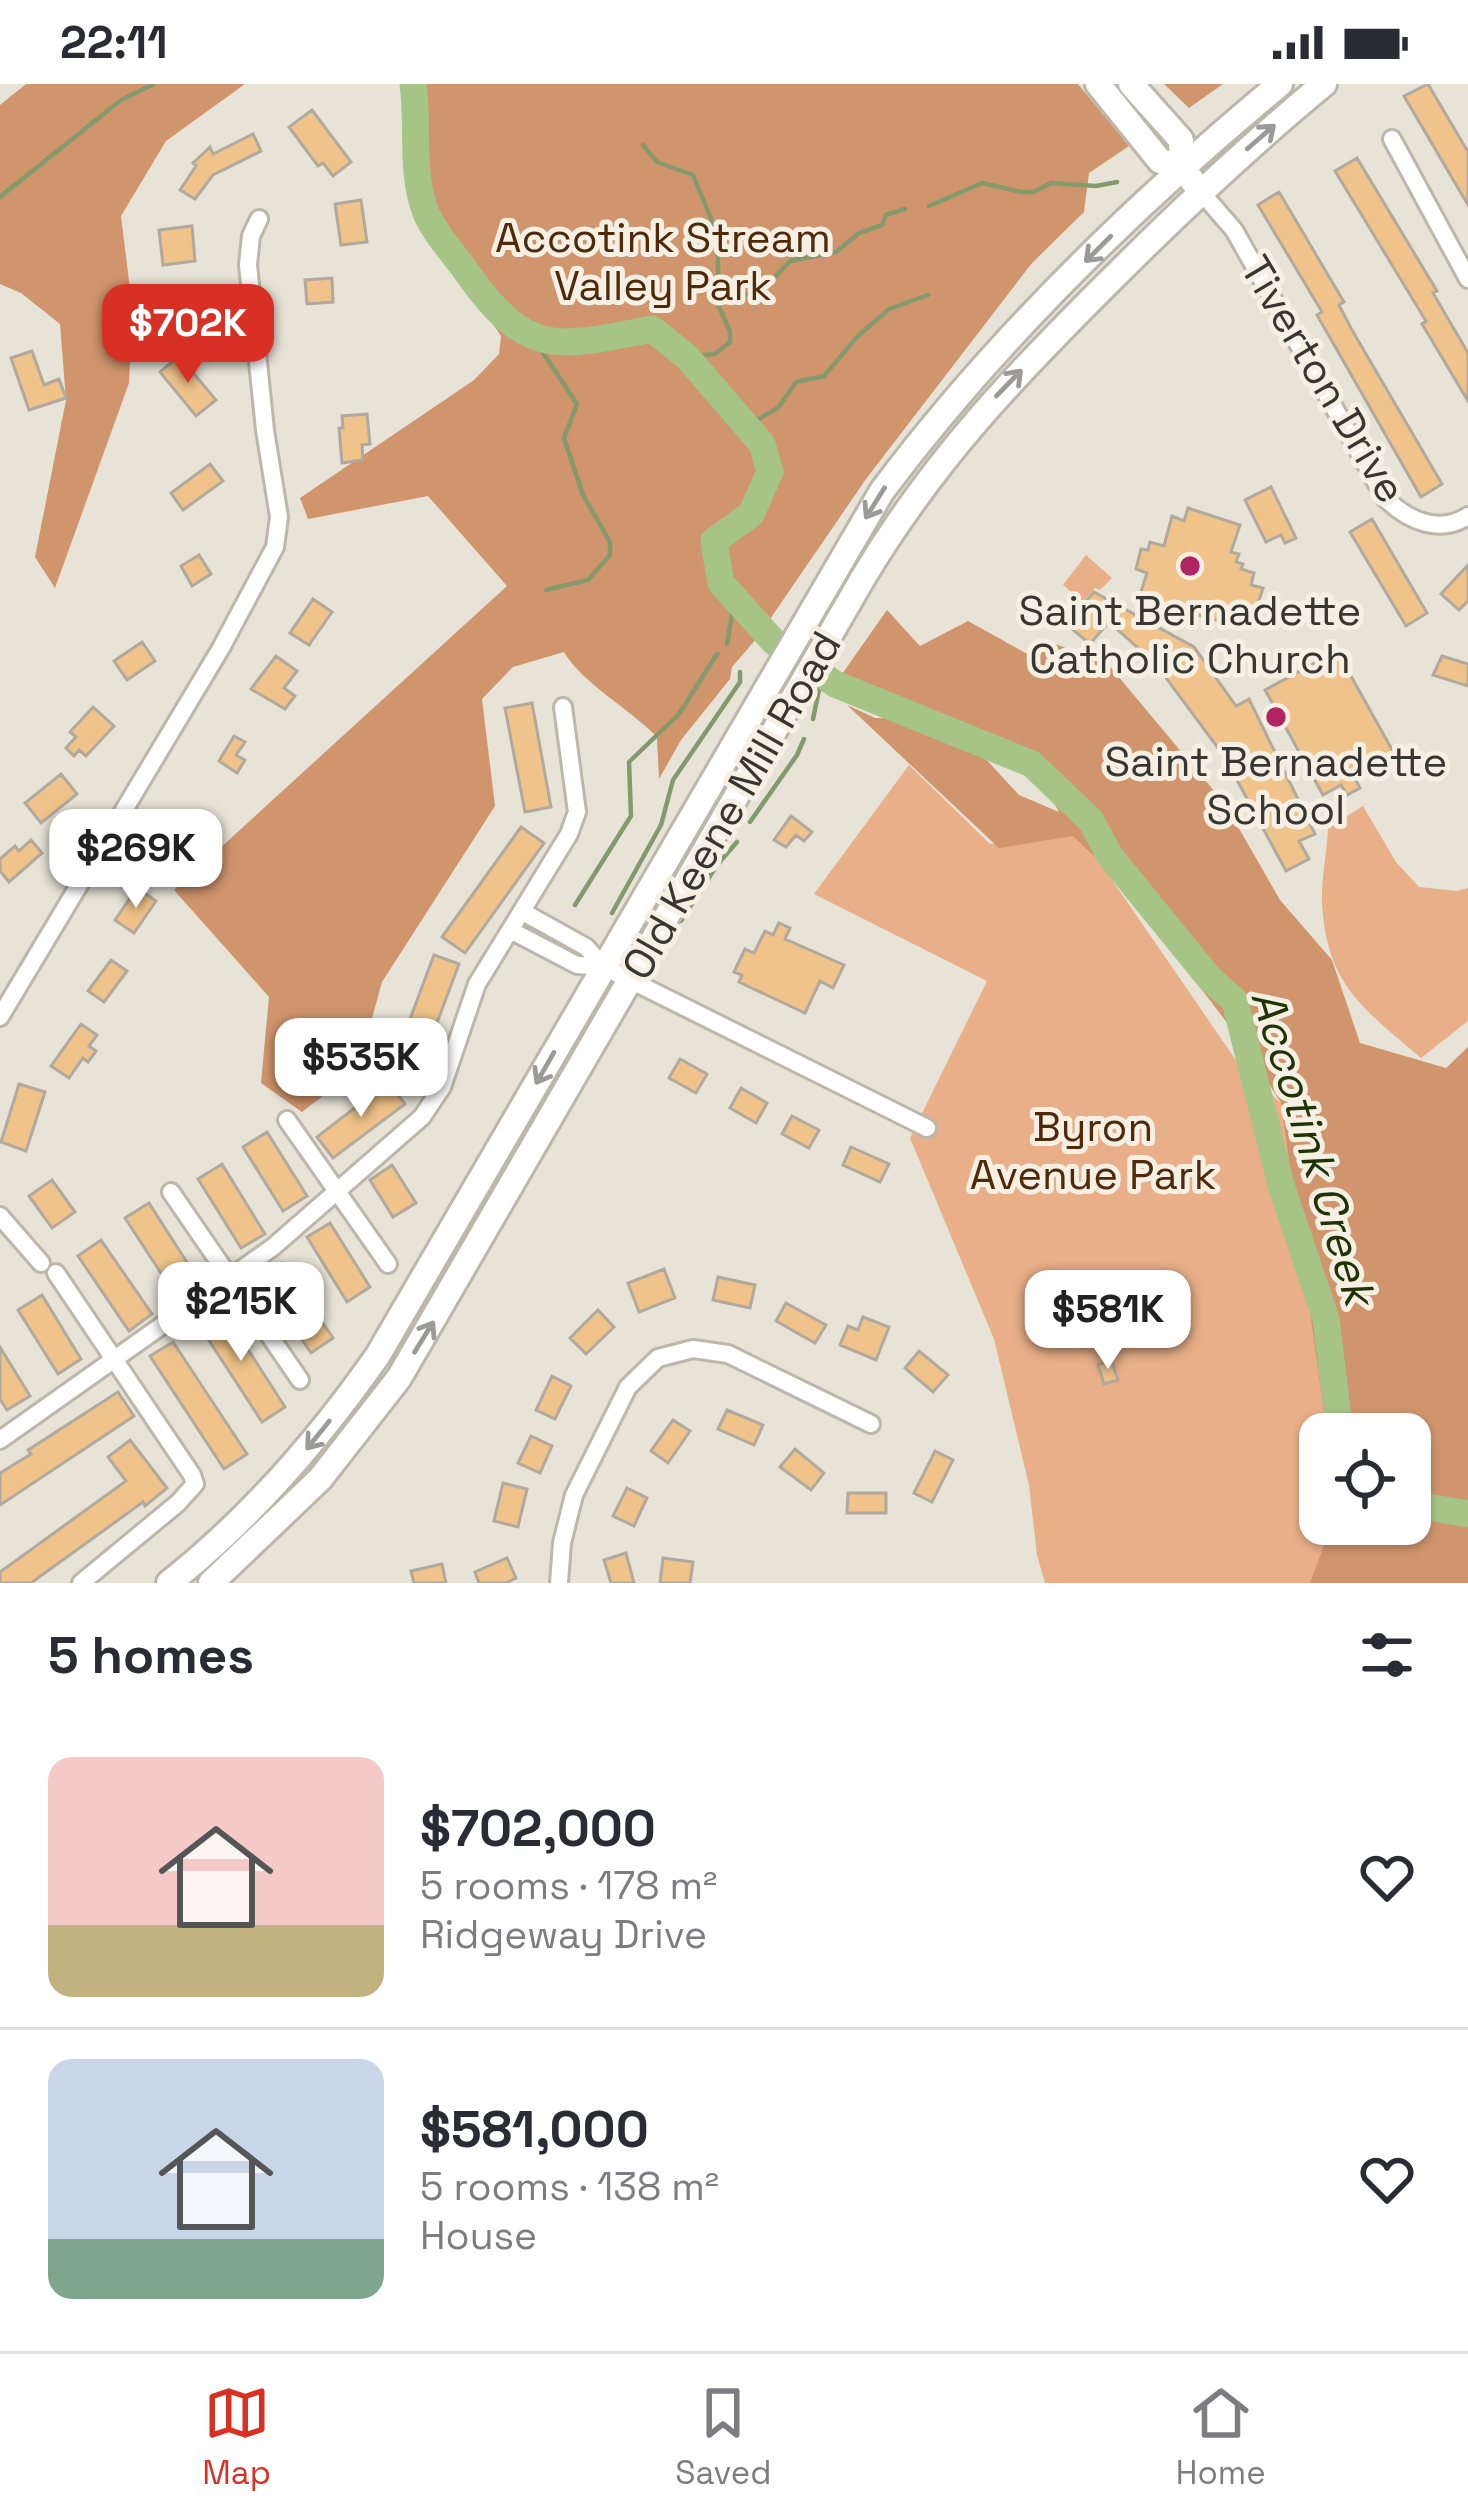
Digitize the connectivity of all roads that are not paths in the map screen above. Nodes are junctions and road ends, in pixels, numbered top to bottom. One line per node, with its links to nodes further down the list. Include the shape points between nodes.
1 (1098, 84): 6 (main road, via 1160,160)
2 (1131, 84): 6 (main road, via 1181,140)
3 (1280, 84): 6 (main road, Old Keene Mill Road)
4 (1324, 84): 7 (main road, Old Keene Mill Road, one-way to 4)
5 (1392, 140): 9 (street)
6 (1182, 167): 7 (main road); 14 (main road, Old Keene Mill Road, one-way to 14, via 1026,320 882,491)
7 (1201, 192): 10 (street, Tiverton Drive, via 1234,230 1385,498 1432,524); 15 (main road, Old Keene Mill Road, one-way to 7, via 896,521 968,428)
8 (260, 219): 16 (street, via 248,265 279,517 275,547)
9 (1468, 279)
10 (1468, 517)
11 (562, 707): 12 (street, via 577,812)
12 (523, 912): 13 (street); 14 (street, via 586,947)
13 (512, 931): 14 (street, via 578,965); 19 (street, via 477,984 433,1101)
14 (604, 967): 15 (street); 29 (main road, Old Keene Mill Road, one-way to 29, via 345,1403 266,1496)
15 (630, 980): 18 (street); 30 (main road, Old Keene Mill Road, one-way to 15, via 320,1479 399,1378)
16 (0, 1017)
17 (287, 1120): 19 (street)
18 (927, 1128)
19 (336, 1189): 22 (street); 23 (street)
20 (171, 1192): 23 (street)
21 (0, 1216): 24 (street)
22 (388, 1264)
23 (230, 1278): 24 (street); 25 (street)
24 (116, 1358): 27 (street); 28 (street, via 195,1484)
25 (300, 1380)
26 (871, 1424): 31 (street, via 728,1354 693,1349 658,1358 628,1387 574,1495)
27 (0, 1439)
28 (81, 1583)
29 (169, 1583)
30 (211, 1583)
31 (560, 1583)

